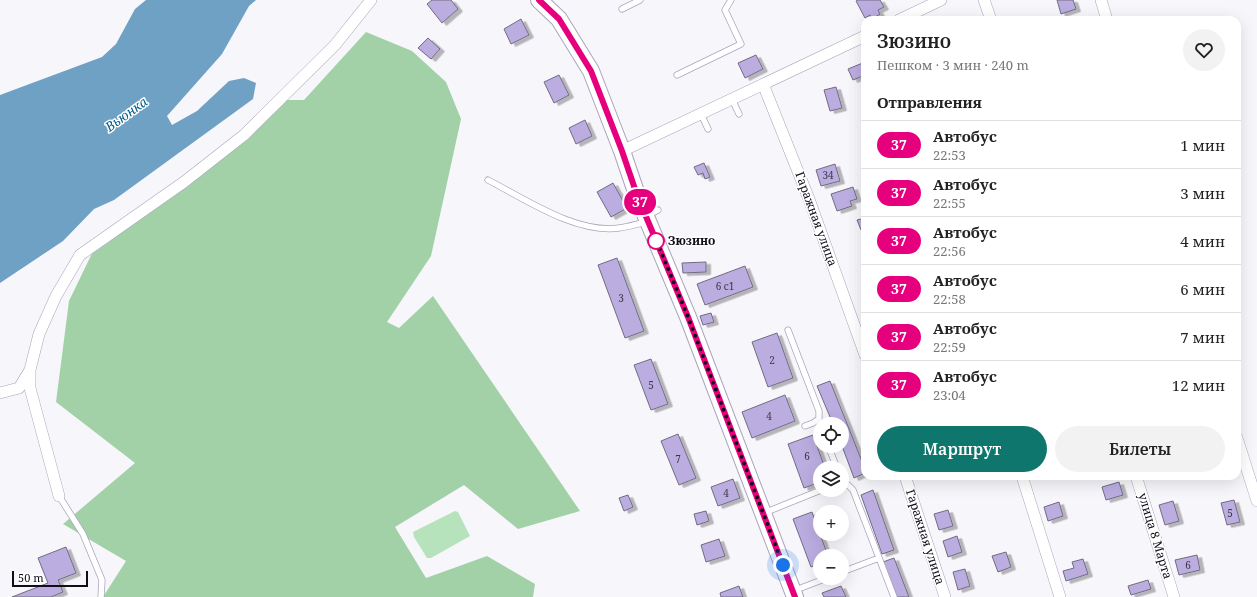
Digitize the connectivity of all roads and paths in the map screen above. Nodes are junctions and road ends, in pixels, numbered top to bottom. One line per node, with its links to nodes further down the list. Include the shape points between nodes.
1 (371, 0): 24 (street, via 335,45 244,135 184,182 80,255 56,296 39,334)
2 (539, 0): 19 (street, via 559,19 591,71)
3 (640, 0): 8 (lane)
4 (731, 0): 13 (lane, via 725,10 741,44)
5 (941, 0): 9 (street)
6 (984, 0): 10 (street)
7 (1101, 0): 11 (street)
8 (622, 9)
9 (907, 16)
10 (990, 16)
11 (1106, 16)
12 (861, 38): 14 (street)
13 (677, 75)
14 (763, 84): 15 (street); 23 (street, Гаражная улица, via 809,199)
15 (732, 99): 16 (street); 17 (lane)
16 (701, 114): 18 (lane); 19 (street)
17 (739, 114)
18 (708, 129)
19 (622, 151): 21 (street)
20 (488, 180): 21 (lane, via 542,208 579,224 598,228 618,228)
21 (651, 213): 37 (street)
22 (788, 330): 26 (lane, via 819,411)
23 (861, 344)
24 (30, 370): 25 (street, via 19,388); 35 (street, via 30,388)
25 (0, 393)
26 (819, 417)
27 (813, 423): 28 (lane)
28 (805, 426)
29 (1241, 451): 36 (street)
30 (906, 480): 44 (street, Гаражная улица)
31 (1023, 480): 45 (street)
32 (1137, 480): 46 (street, улица 8 Марта)
33 (849, 486): 38 (lane, via 853,490)
34 (813, 494): 37 (lane)
35 (59, 496): 42 (lane, via 89,547 102,580)
36 (1257, 501)
37 (763, 514): 41 (street)
38 (879, 558): 39 (lane); 43 (lane)
39 (849, 569)
40 (813, 585): 41 (lane)
41 (794, 594)
42 (100, 597)
43 (894, 597)
44 (945, 597)
45 (1060, 597)
46 (1174, 597)

